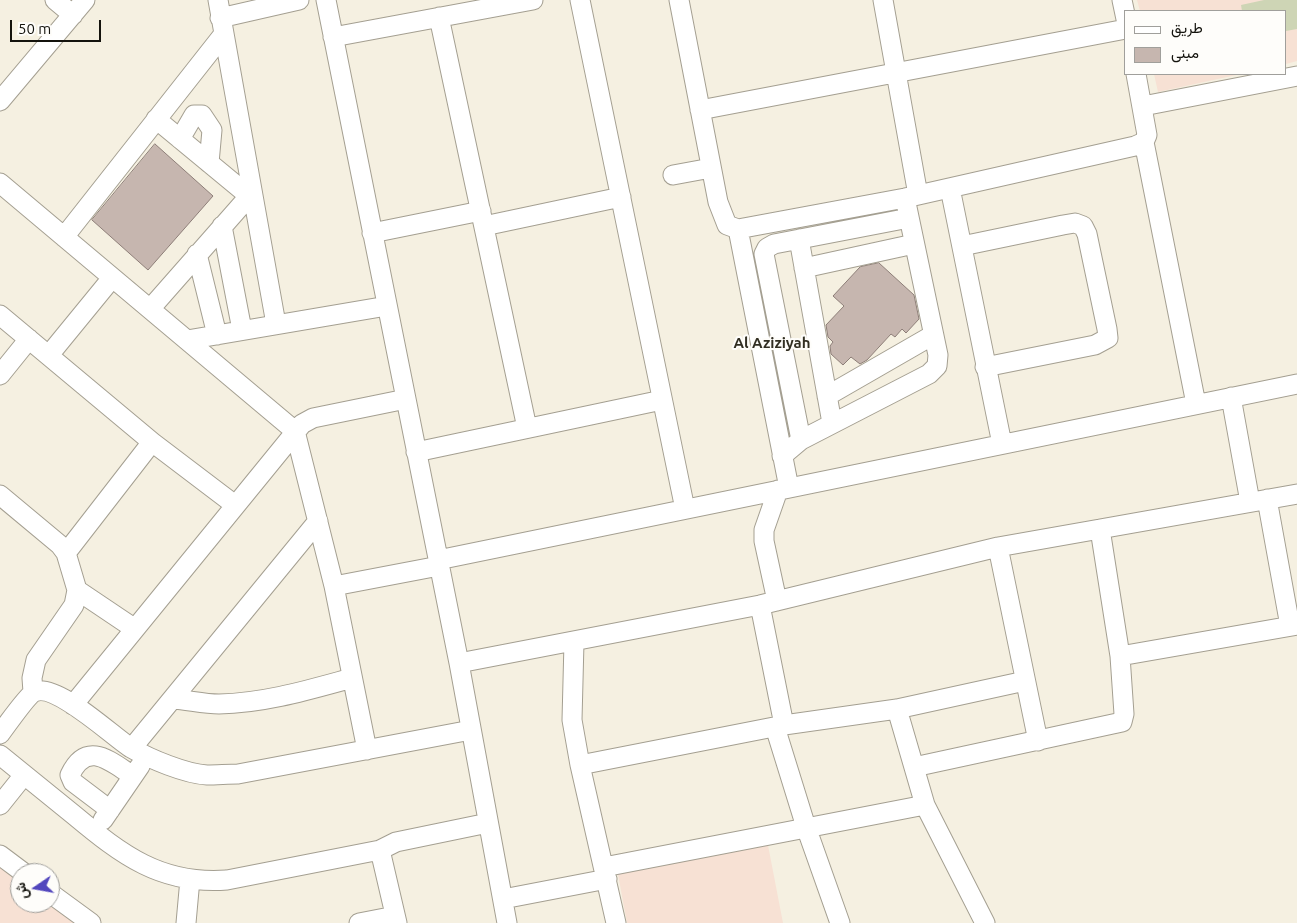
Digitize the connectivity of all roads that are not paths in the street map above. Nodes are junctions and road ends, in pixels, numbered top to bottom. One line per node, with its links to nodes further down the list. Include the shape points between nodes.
1 (55, 0): 9 (street)
2 (85, 0): 9 (street)
3 (299, 0): 11 (street)
4 (326, 0): 13 (street)
5 (533, 0): 10 (street)
6 (580, 0): 30 (street)
7 (679, 0): 19 (street)
8 (884, 0): 14 (street)
9 (73, 15): 17 (street)
10 (440, 17): 13 (street); 33 (street)
11 (220, 18): 20 (street); 28 (street)
12 (1124, 29): 14 (street)
13 (333, 36): 36 (street)
14 (897, 72): 19 (street); 29 (street)
15 (1136, 75): 18 (street)
16 (1297, 76): 18 (street)
17 (0, 101)
18 (1143, 106): 22 (street, via 1147,135)
19 (700, 110): 24 (street)
20 (156, 120): 21 (street); 38 (street)
21 (180, 139): 23 (street); 23 (street, via 194,115 202,115 212,130)
22 (1144, 142): 27 (street); 64 (street)
23 (209, 163): 28 (street)
24 (711, 168): 25 (street); 35 (street, via 722,216 727,225)
25 (673, 174)
26 (0, 183): 38 (street)
27 (950, 188): 29 (street); 41 (street)
28 (250, 194): 34 (street); 48 (street)
29 (911, 196): 31 (street); 32 (street)
30 (621, 197): 33 (street); 63 (street)
31 (824, 213): 35 (street); 37 (street)
32 (909, 218): 37 (street); 40 (street)
33 (482, 219): 36 (street); 66 (street)
34 (222, 226): 42 (street); 49 (street)
35 (738, 229): 55 (street)
36 (372, 233): 45 (street)
37 (827, 234): 39 (street)
38 (64, 237): 44 (street)
39 (798, 239): 43 (street); 52 (street, via 774,244 764,254)
40 (914, 244): 43 (street); 51 (street)
41 (962, 246): 57 (street); 57 (street, via 1062,225 1075,223 1083,226 1108,329 1108,338 1095,345)
42 (197, 254): 46 (street); 50 (street)
43 (804, 268): 60 (street)
44 (112, 278): 46 (street); 56 (street)
45 (387, 306): 48 (street); 62 (street)
46 (150, 309): 54 (street)
47 (0, 316): 53 (street)
48 (276, 324): 49 (street)
49 (242, 330): 50 (street)
50 (217, 335): 54 (street)
51 (934, 335): 60 (street); 65 (street, via 937,366 929,374)
52 (779, 336): 55 (street); 68 (street)
53 (29, 339): 56 (street); 58 (street)
54 (187, 340): 67 (street)
55 (760, 341): 72 (street)
56 (49, 354): 69 (street)
57 (985, 367): 70 (street)
58 (0, 375)
59 (1297, 384): 61 (street)
60 (827, 396): 65 (street)
61 (1231, 397): 64 (street); 76 (street)
62 (406, 399): 67 (street, via 313,418); 71 (street)
63 (662, 400): 66 (street); 78 (street)
64 (1196, 404): 70 (street)
65 (832, 423): 68 (street)
66 (527, 428): 71 (street)
67 (296, 431): 77 (street); 79 (street)
68 (801, 440): 72 (street)
69 (152, 442): 77 (street); 82 (street)
70 (1002, 444): 73 (street)
71 (416, 452): 83 (street)
72 (782, 456): 73 (street)
73 (783, 489): 78 (street); 86 (street, via 764,530)
74 (1297, 494): 76 (street)
75 (0, 496): 82 (street)
76 (1259, 501): 80 (street); 87 (street)
77 (235, 504): 88 (street)
78 (685, 509): 83 (street)
79 (318, 521): 84 (street); 95 (street)
80 (1100, 529): 81 (street); 90 (street)
81 (998, 548): 86 (street); 93 (street)
82 (66, 553): 85 (street)
83 (439, 563): 84 (street); 91 (street)
84 (334, 586): 92 (street)
85 (77, 590): 88 (street); 94 (street, via 74,605 36,660)
86 (768, 603): 89 (street); 98 (street)
87 (1294, 626): 90 (street)
88 (135, 629): 96 (street)
89 (574, 642): 91 (street); 105 (street, via 572,720)
90 (1120, 656): 101 (street, via 1122,722)
91 (459, 663): 99 (street)
92 (352, 678): 95 (street, via 253,702 217,704); 102 (street)
93 (1025, 681): 97 (street); 101 (street)
94 (33, 692): 96 (street, via 43,690); 100 (street)
95 (173, 698): 103 (street)
96 (73, 705): 103 (street)
97 (897, 709): 98 (street); 106 (street)
98 (780, 726): 105 (street); 113 (street)
99 (471, 730): 102 (street); 112 (street)
100 (0, 734)
101 (1038, 741): 106 (street)
102 (367, 750): 103 (street, via 238,774 205,775)
103 (140, 752): 108 (street)
104 (0, 755): 107 (street)
105 (580, 765): 118 (street)
106 (914, 767): 110 (street)
107 (24, 775): 109 (street); 114 (street)
108 (133, 776): 111 (street); 111 (street, via 93,755 85,757 73,770 70,775 73,782)
109 (0, 805)
110 (925, 805): 113 (street); 129 (street)
111 (110, 810): 114 (street)
112 (488, 823): 115 (street, via 396,842); 120 (street)
113 (806, 827): 118 (street); 128 (street)
114 (94, 832): 119 (street, via 139,864)
115 (380, 850): 119 (street, via 227,880 205,882); 122 (street)
116 (0, 855): 117 (street)
117 (11, 863)
118 (605, 873): 120 (street); 127 (street)
119 (190, 879): 124 (street)
120 (502, 899): 126 (street)
121 (60, 901): 123 (street)
122 (396, 920): 125 (street)
123 (91, 923)
124 (186, 923)
125 (359, 923)
126 (507, 923)
127 (616, 923)
128 (840, 923)
129 (985, 923)

